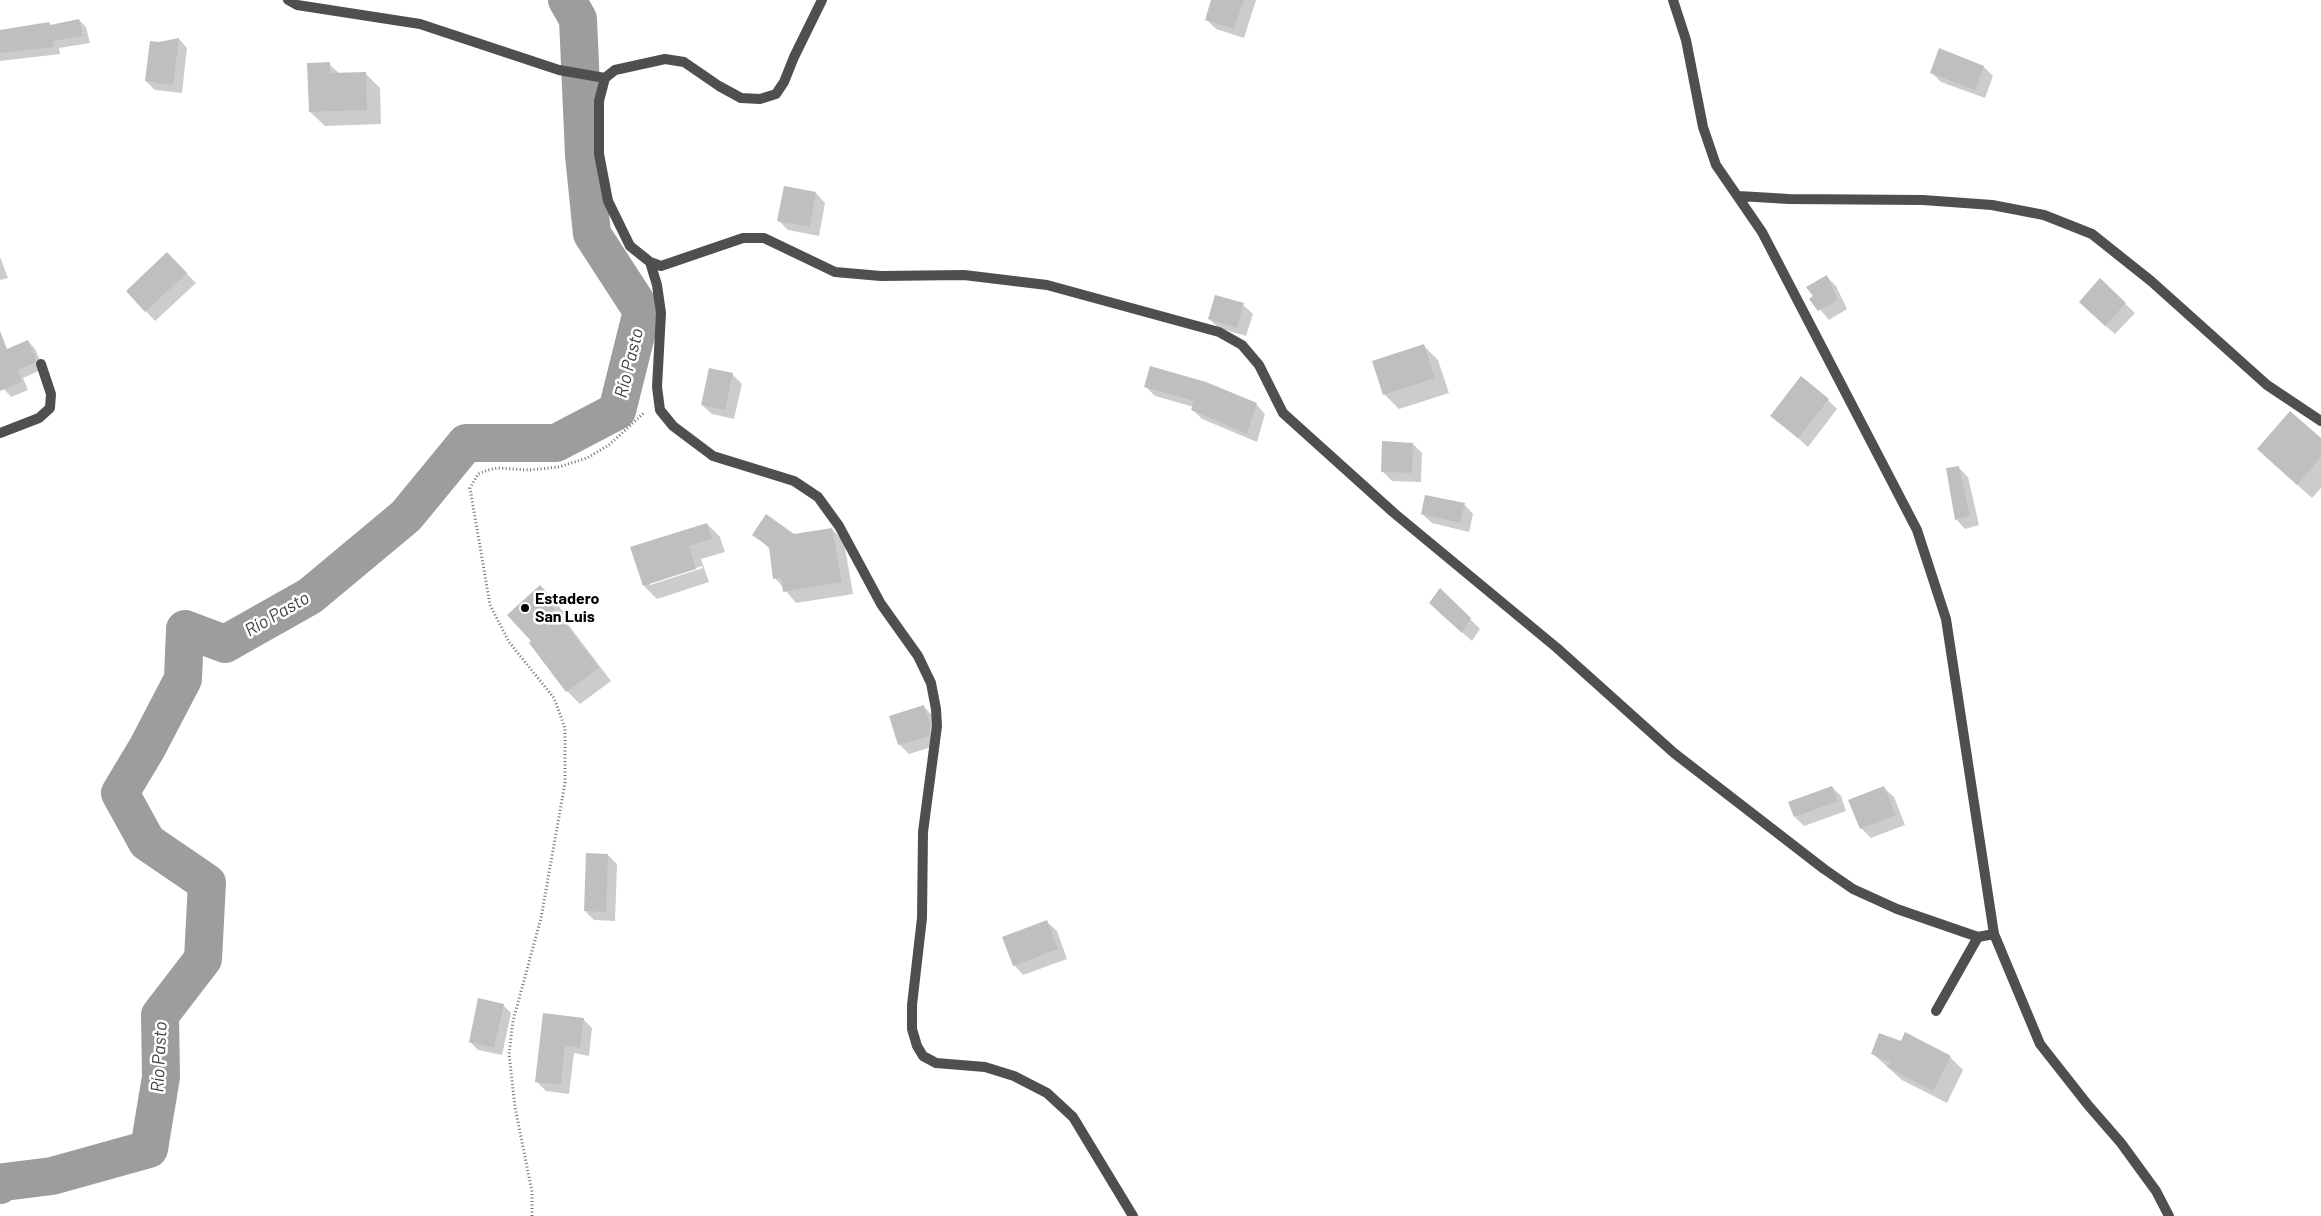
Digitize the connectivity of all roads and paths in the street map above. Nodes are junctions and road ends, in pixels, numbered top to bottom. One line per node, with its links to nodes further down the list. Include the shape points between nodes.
1 (288, 0): 4 (street, via 297,5 420,24 559,70)
2 (822, 0): 4 (street, via 776,94 760,99 741,98 684,62 665,58 615,70)
3 (1673, 0): 5 (street, via 1686,40 1702,127 1716,165)
4 (605, 78): 6 (street, via 599,101 599,154 608,201 630,246)
5 (1739, 196): 9 (street, via 1992,204 2044,215 2092,234 2151,281 2266,384); 11 (street, via 1762,232 1917,530 1946,619)
6 (650, 262): 8 (street, via 661,313); 12 (street, via 661,266 743,238 764,238 835,272 881,276 964,275 1047,285 1219,332 1242,345 1259,365 1284,413 1302,430 1394,513 1557,648 1674,754 1853,889 1897,909)
7 (41, 364): 10 (street, via 51,394 50,408 39,418)
8 (657, 398): 14 (path, via 609,445 587,458 559,467 488,470 478,474 470,488 490,605 509,642 554,698 565,728 565,783 541,918 513,1021 509,1054 515,1107 532,1192); 15 (street, via 660,410 673,426 712,456 794,480 818,497 839,526 881,604 918,656 931,683 937,726 923,832 922,918 912,1006 916,1046 923,1056 936,1063 985,1067 1014,1076 1047,1093 1072,1117)
9 (2321, 421)
10 (0, 433)
11 (1994, 934): 12 (street); 16 (street, via 2040,1044 2121,1143 2156,1191)
12 (1978, 937): 13 (street)
13 (1936, 1011)
14 (532, 1216)
15 (1132, 1216)
16 (2169, 1216)

